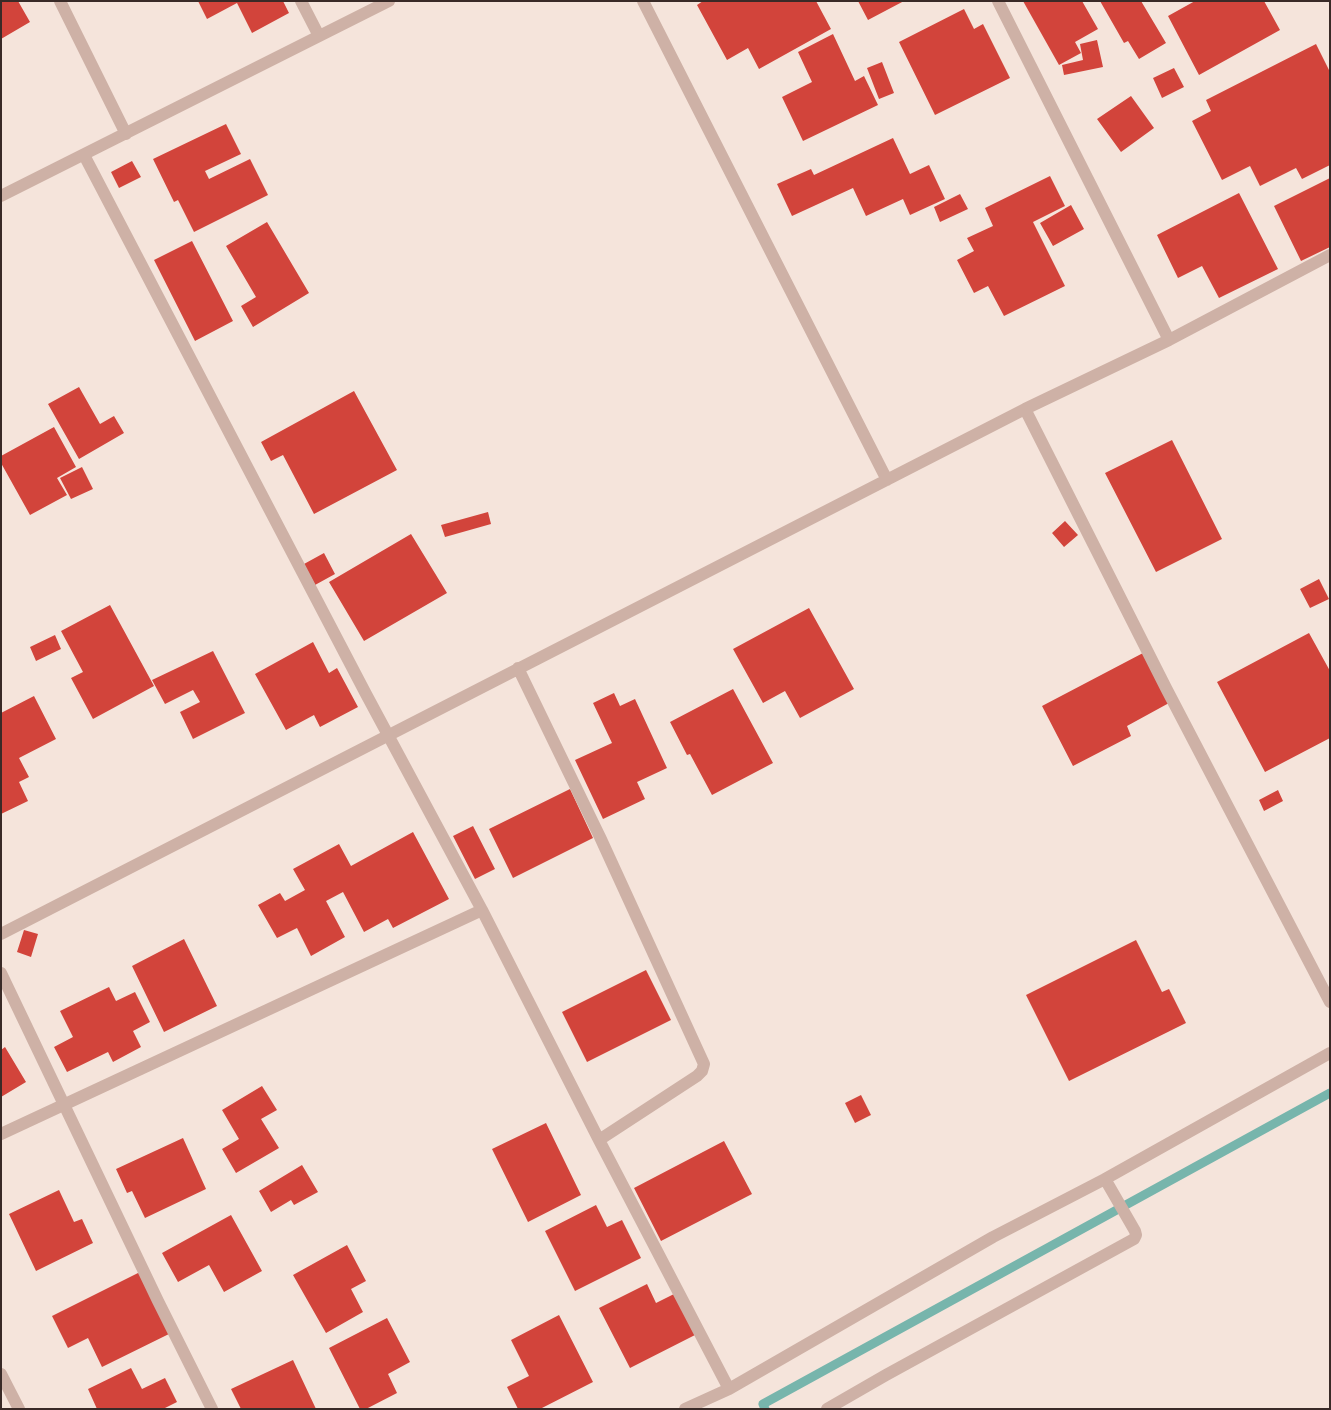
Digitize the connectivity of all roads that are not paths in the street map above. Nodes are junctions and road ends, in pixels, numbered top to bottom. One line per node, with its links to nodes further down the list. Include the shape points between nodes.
1 (60, 1): 7 (street)
2 (301, 1): 6 (street)
3 (389, 1): 6 (street)
4 (642, 1): 13 (street)
5 (998, 1): 11 (street)
6 (319, 36): 7 (street)
7 (126, 134): 8 (street)
8 (84, 154): 9 (street); 15 (street)
9 (1, 196)
10 (1330, 255): 11 (street)
11 (1169, 340): 12 (street)
12 (1026, 409): 13 (street); 19 (street, via 1166,688)
13 (887, 480): 14 (street)
14 (518, 668): 15 (street); 23 (street, via 704,1064 697,1076)
15 (388, 736): 16 (street); 17 (street)
16 (482, 910): 21 (street); 23 (street)
17 (1, 934)
18 (1, 973): 21 (street)
19 (1330, 1002)
20 (1330, 1053): 24 (street)
21 (64, 1104): 22 (street); 28 (street)
22 (1, 1134)
23 (599, 1140): 26 (street)
24 (1105, 1179): 26 (street, via 993,1237); 30 (street, via 1135,1231 1134,1240)
25 (1, 1374): 27 (street)
26 (729, 1389): 29 (street)
27 (19, 1409)
28 (212, 1409)
29 (685, 1409)
30 (827, 1409)

